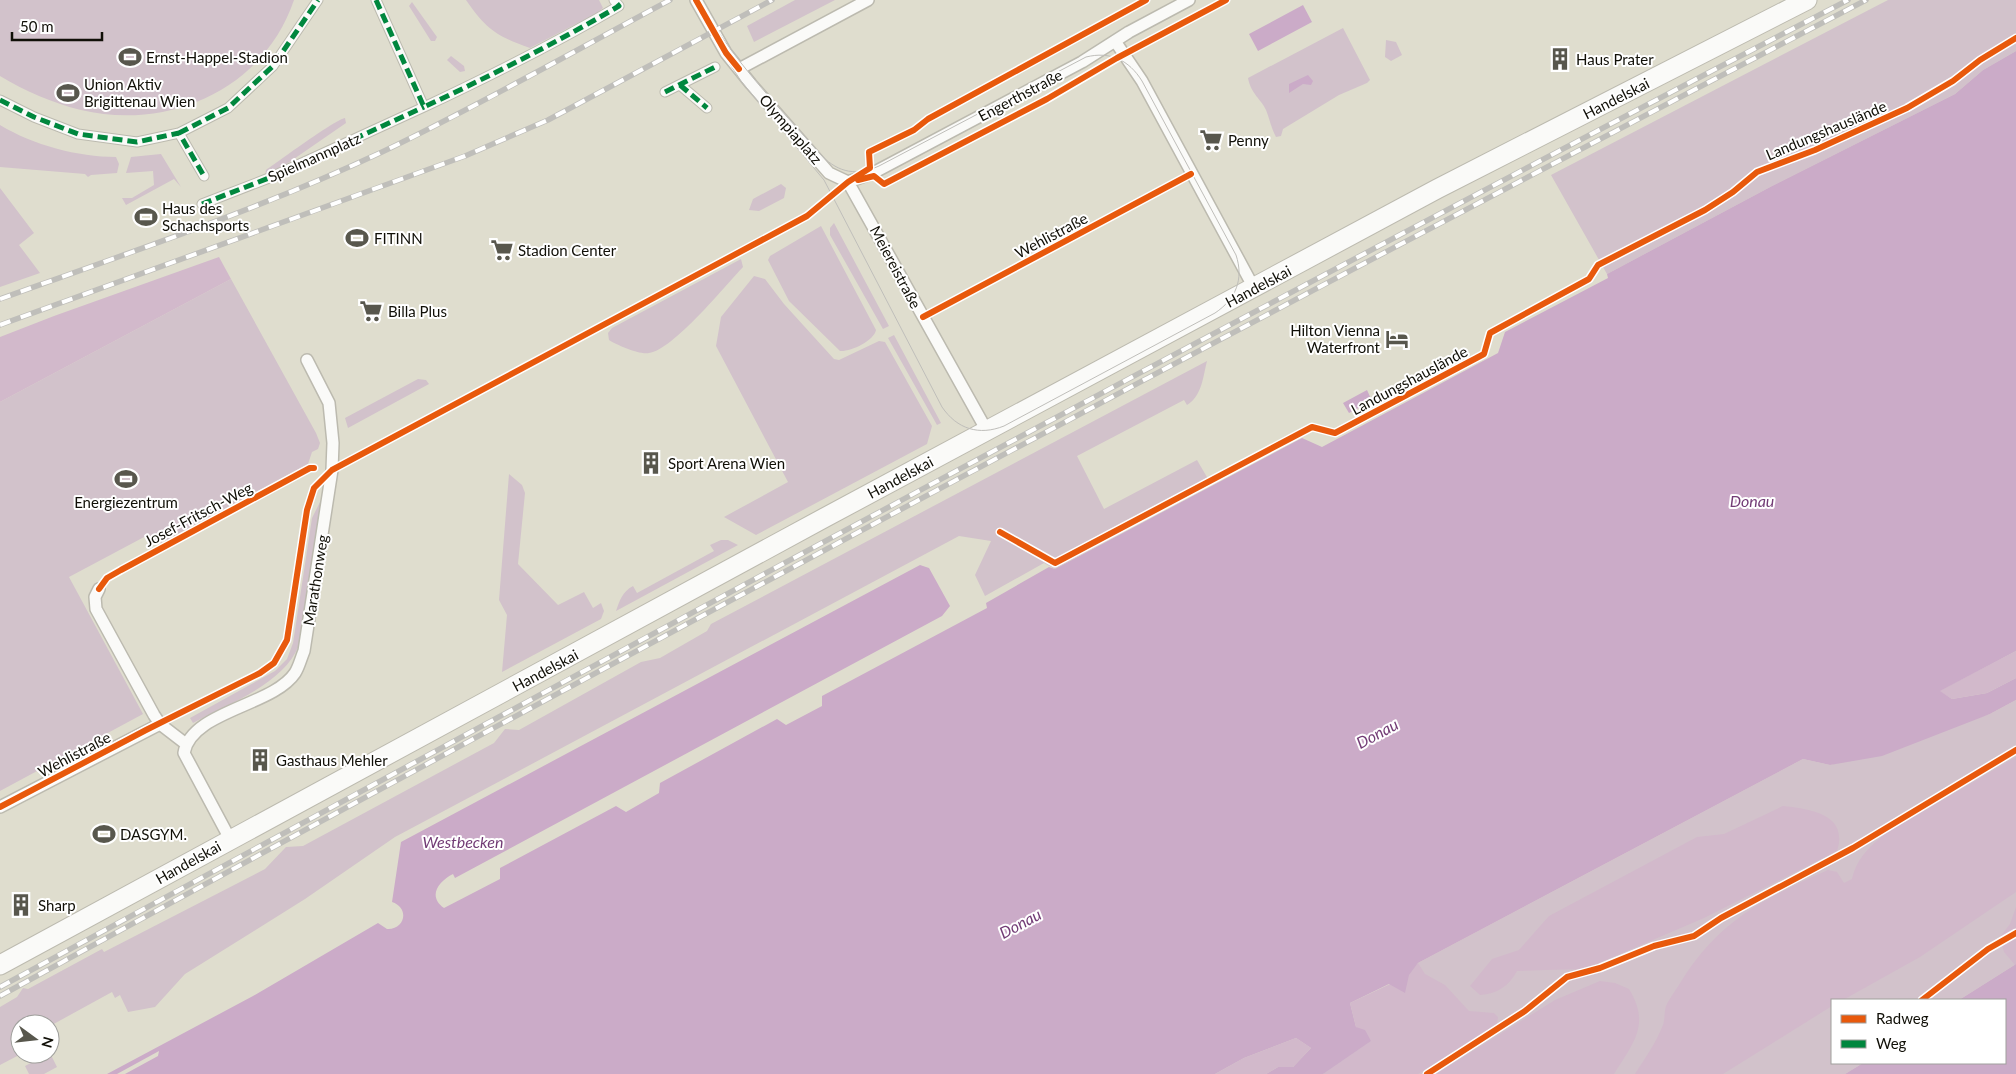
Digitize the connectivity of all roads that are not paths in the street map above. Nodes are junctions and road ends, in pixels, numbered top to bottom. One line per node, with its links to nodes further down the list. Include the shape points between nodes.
1 (318, 0): 16 (street, via 273,66 228,108)
2 (376, 0): 14 (street)
3 (614, 0): 14 (street, Spielmannplatz, via 619,6 600,18)
4 (696, 0): 10 (street, via 726,54)
5 (868, 0): 10 (street)
6 (1189, 0): 8 (street, Engerthstraße)
7 (1807, 0): 20 (main road, Handelskai, via 1437,189)
8 (1115, 41): 18 (street, Engerthstraße, via 1082,62 873,173); 20 (street, via 1142,82)
9 (714, 67): 11 (street)
10 (739, 69): 18 (street, Olympiaplatz, via 829,174)
11 (680, 85): 12 (street); 15 (street)
12 (665, 92)
13 (0, 100): 16 (street, via 78,134 138,142)
14 (424, 107): 19 (street, Spielmannplatz, via 269,178)
15 (707, 108)
16 (179, 133): 17 (street)
17 (204, 176)
18 (848, 182): 22 (street, Meiereistraße)
19 (202, 204)
20 (1254, 288): 22 (main road, Handelskai)
21 (307, 360): 25 (street, Marathonweg, via 329,403 333,449 304,651 295,674 278,687 203,727)
22 (987, 431): 27 (main road, Handelskai)
23 (99, 589): 24 (street, via 95,597 96,610)
24 (160, 724): 25 (street); 26 (street, Wehlistraße)
25 (186, 744): 27 (street, via 184,754)
26 (0, 807)
27 (230, 839): 28 (main road, Handelskai)
28 (0, 965)

